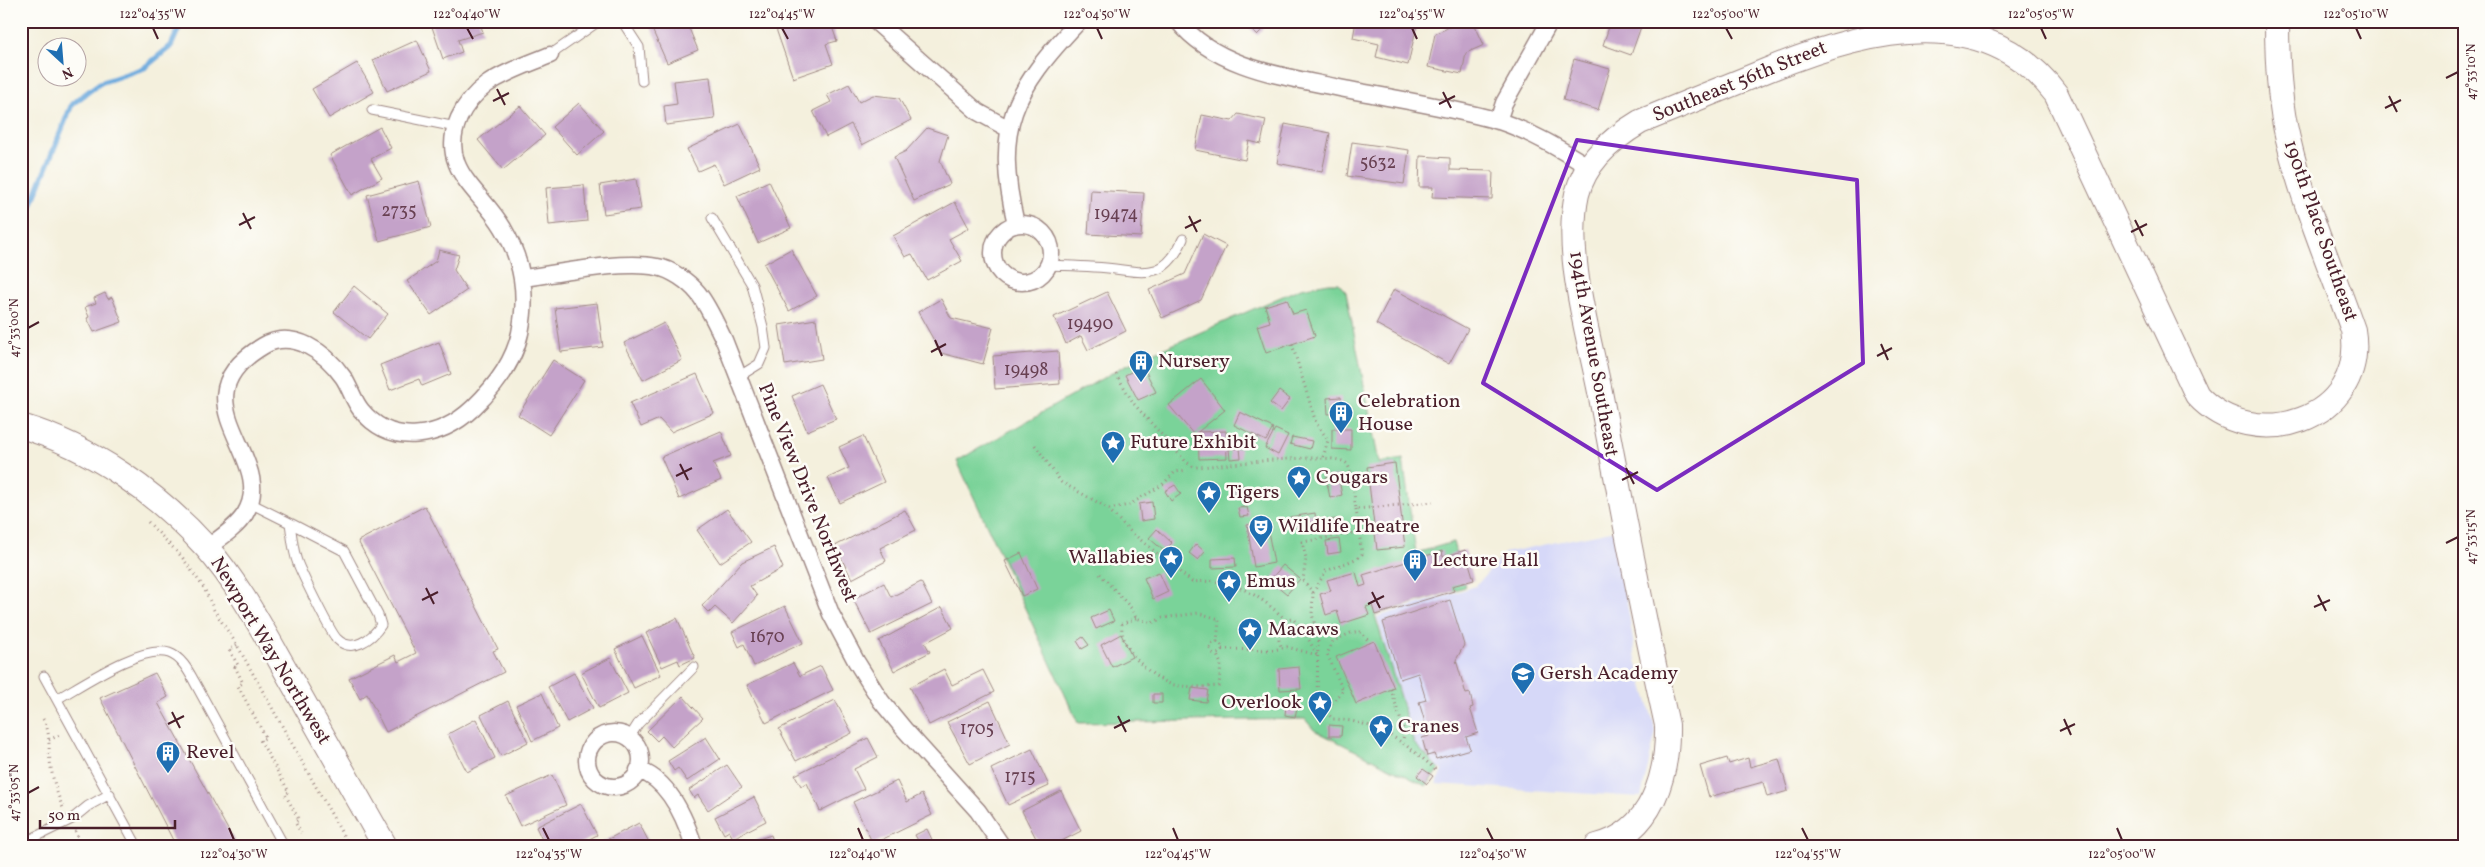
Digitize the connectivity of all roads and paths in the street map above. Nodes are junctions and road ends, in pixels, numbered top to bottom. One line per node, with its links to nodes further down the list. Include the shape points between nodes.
1 (599, 21): 9 (lane)
2 (622, 21): 10 (lane, via 639,47)
3 (875, 21): 14 (street, via 978,112)
4 (1079, 21): 14 (street, via 1039,65 1014,111)
5 (1178, 21): 12 (street, via 1199,41 1245,66)
6 (1550, 21): 12 (street, via 1504,103)
7 (2277, 21): 8 (street, 190th Place Southeast, via 2277,52 2287,137 2353,330 2356,348 2348,382 2330,402 2303,418 2286,424 2263,426 2224,416 2208,408 2197,396 2046,78 2018,52 1991,36 1965,27)
8 (1937, 24): 15 (street, Southeast 56th Street, via 1904,25 1827,46 1640,122 1618,135)
9 (550, 55): 13 (street, via 486,84 463,110)
10 (642, 81)
11 (372, 110): 13 (lane)
12 (1498, 121): 15 (street, via 1538,136)
13 (456, 127): 20 (street, via 452,148 456,165 503,227)
14 (1009, 129): 17 (street, via 1005,158)
15 (1589, 168): 63 (street, 194th Avenue Southeast, via 1578,192 1572,239 1618,490 1667,725 1668,751 1652,803 1628,831)
16 (712, 218): 23 (lane, via 752,286 763,327 766,348 759,364)
17 (1016, 224): 19 (street, via 1042,230 1051,246); 19 (street, via 1007,227 995,241 993,250 997,268 1010,280 1029,282)
18 (1183, 239): 19 (lane, via 1176,256 1165,266 1148,272)
19 (1050, 265)
20 (524, 278): 23 (street, Pine View Drive Northwest, via 637,265 659,267 679,277 697,292 712,314); 29 (street, via 520,331 504,371 488,394 462,418 431,433 407,435 375,424 360,409 343,377 321,353 307,344 293,340 278,342 265,345 250,355 238,366 224,396 231,430 250,469 253,486)
21 (1292, 344): 26 (path, via 1316,423 1328,440)
22 (1116, 374): 26 (path, via 1134,404 1186,462 1194,466)
23 (738, 377): 69 (street, Pine View Drive Northwest, via 832,614 856,661 881,700 978,811)
24 (21, 426): 35 (street, Newport Way Northwest, via 98,459 171,513)
25 (1034, 445): 30 (path, via 1061,482)
26 (1322, 458): 31 (path, via 1339,458 1346,463)
27 (1188, 470): 30 (path, via 1175,472 1162,485 1129,505)
28 (1433, 502): 31 (path)
29 (250, 503): 33 (lane); 35 (street, via 232,529)
30 (1109, 509): 46 (path, via 1130,532 1192,582 1213,580 1241,588 1266,602 1286,620 1292,620 1304,631)
31 (1356, 509): 34 (path)
32 (147, 521): 42 (path, via 182,557)
33 (290, 523): 33 (lane, via 298,563 336,638 351,645 362,644 381,625 344,551)
34 (1359, 532): 37 (path, via 1362,554 1326,572); 37 (path, via 1302,542 1306,558 1304,580)
35 (207, 548): 67 (street, Newport Way Northwest, via 267,637)
36 (1100, 574): 38 (path)
37 (1313, 593): 46 (path, via 1312,614 1318,637)
38 (1136, 618): 40 (path, via 1152,623 1162,618 1199,613 1219,619); 45 (path, via 1122,624 1121,632 1135,660 1170,684 1219,686 1221,664)
39 (1273, 623): 44 (path, via 1279,627)
40 (1217, 642): 43 (path); 45 (path, via 1212,643 1209,650)
41 (1370, 643): 51 (path, via 1361,632 1333,641 1328,654 1343,690)
42 (237, 646): 61 (path, via 229,650 244,683 238,686 266,738 260,740 289,792 285,794 299,820 295,822); 66 (path)
43 (1222, 648): 44 (path); 45 (path)
44 (1282, 648): 46 (path)
45 (1217, 655)
46 (1318, 655): 51 (path, via 1317,702)
47 (694, 667): 54 (lane, via 638,724)
48 (44, 676): 50 (lane)
49 (1391, 689): 56 (path, via 1404,731)
50 (57, 699): 59 (lane); 65 (lane, via 136,656 158,651 178,658 194,681)
51 (1325, 711): 56 (path, via 1333,719 1379,729)
52 (43, 718): 55 (path)
53 (63, 733): 55 (path)
54 (629, 738): 57 (street, via 640,753); 57 (street, via 615,734 599,738 588,751 588,767 597,781 612,787 628,782)
55 (49, 740): 60 (path, via 56,788)
56 (1403, 742): 58 (path)
57 (638, 770): 68 (street, via 651,774 663,786)
58 (1436, 770)
59 (110, 794): 60 (lane); 64 (lane)
60 (69, 820): 62 (lane)
61 (301, 834)
62 (21, 844)
63 (1602, 845)
64 (137, 846)
65 (284, 846)
66 (349, 846)
67 (385, 846)
68 (694, 846)
69 (1002, 846)

